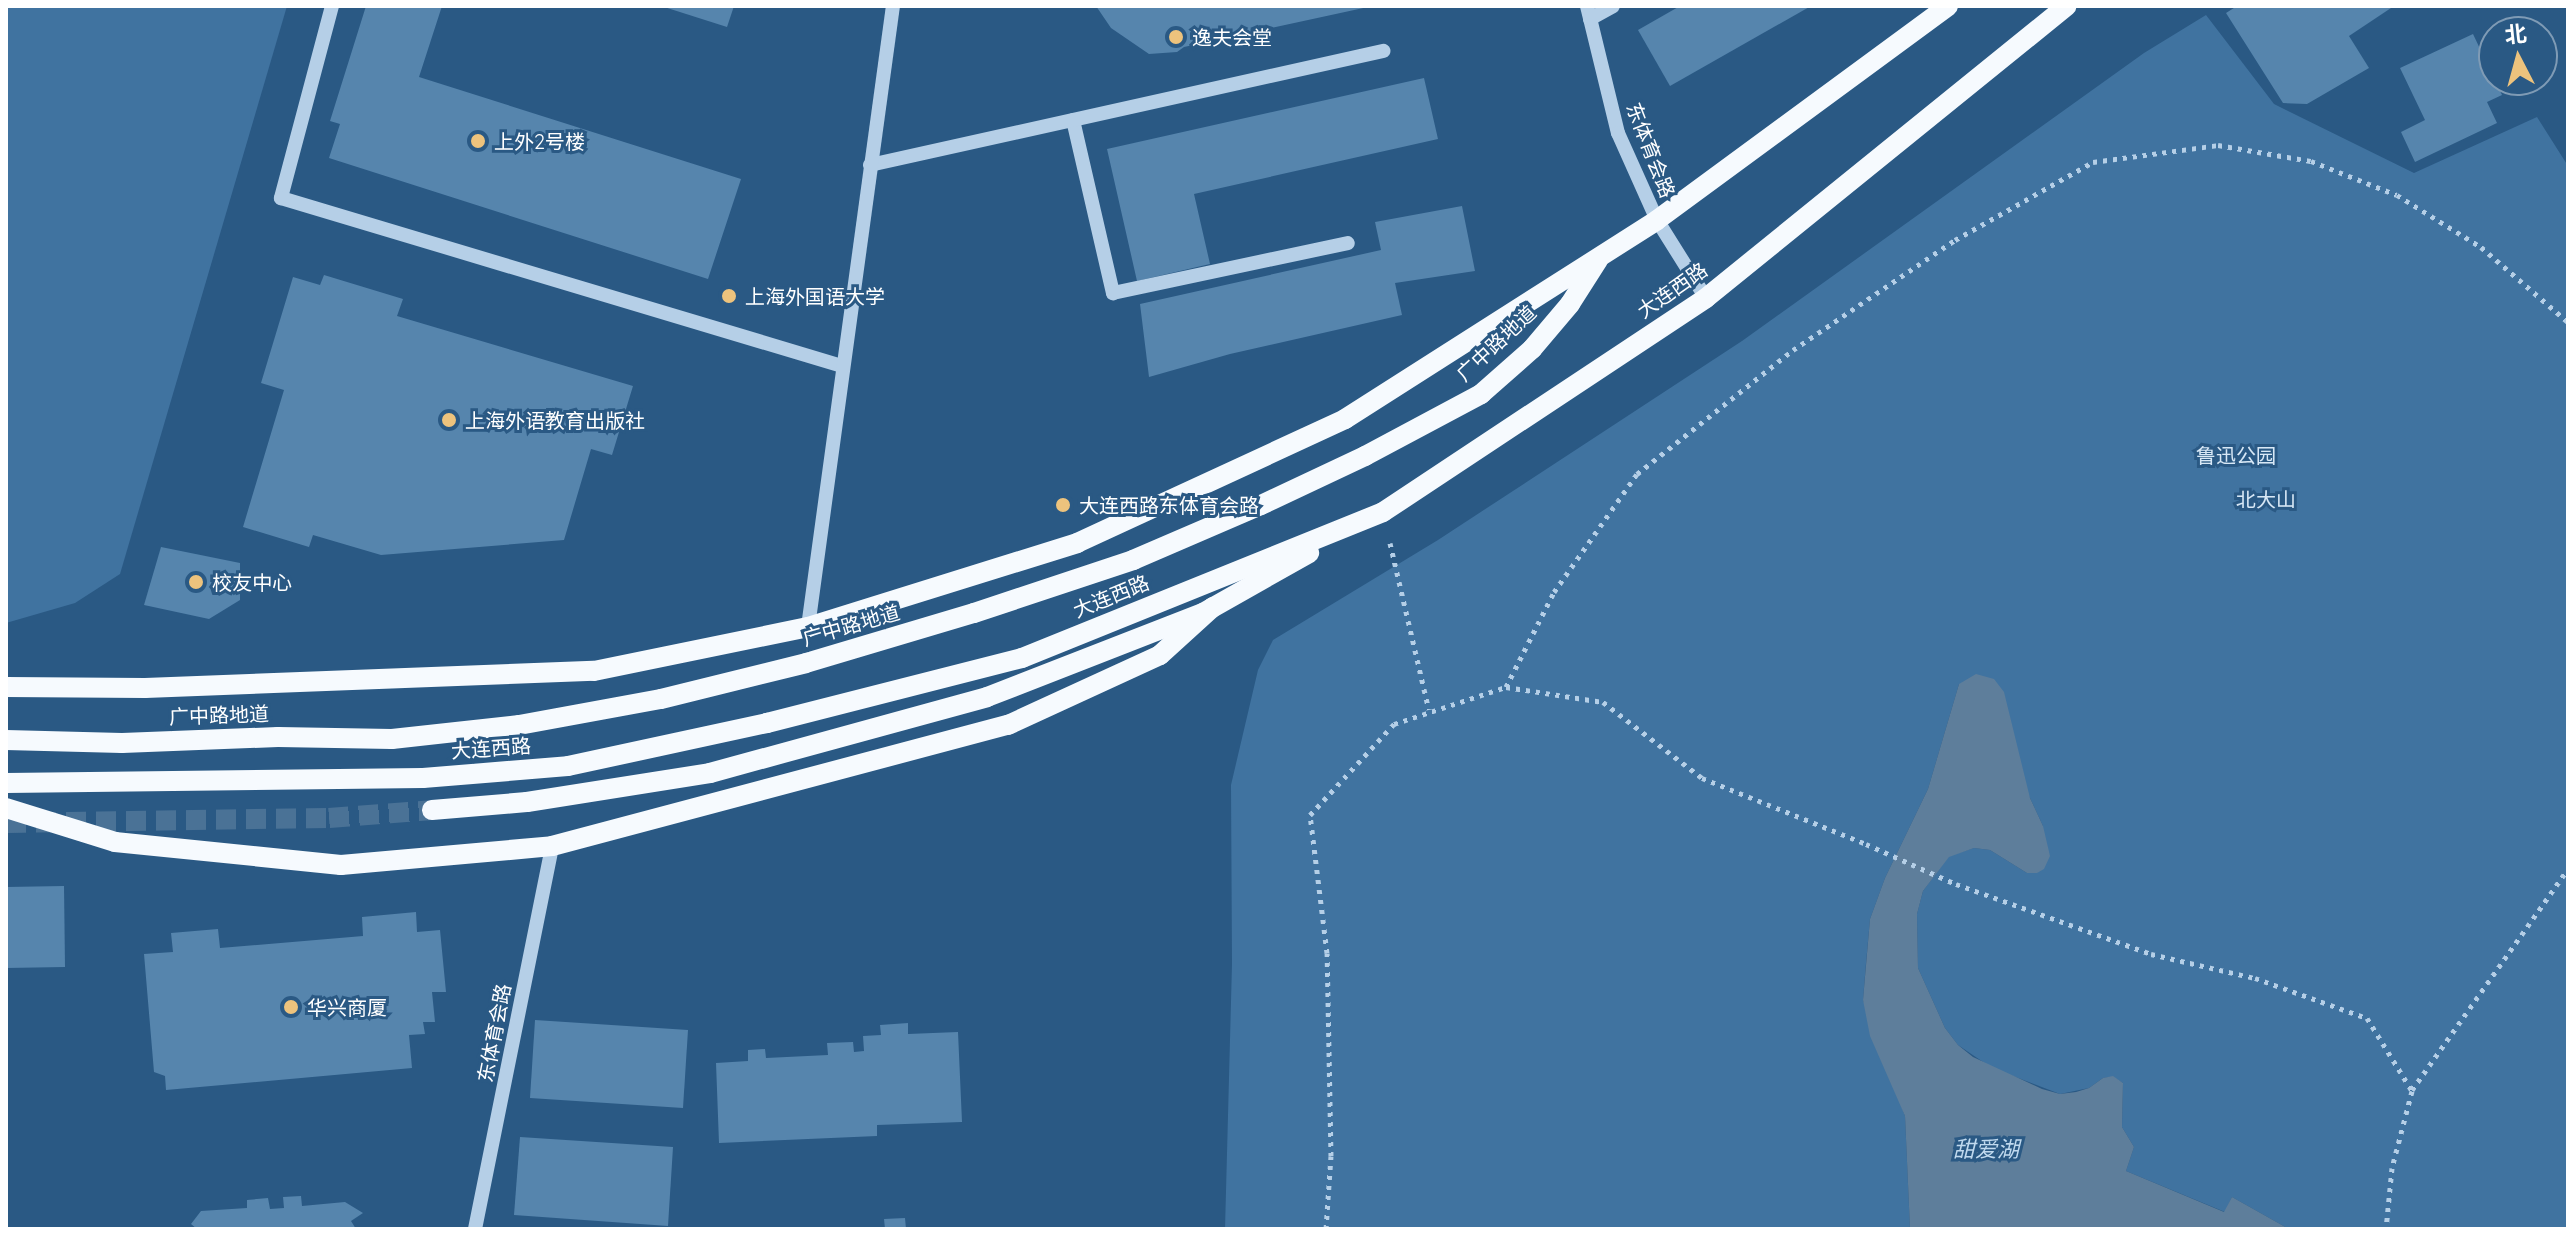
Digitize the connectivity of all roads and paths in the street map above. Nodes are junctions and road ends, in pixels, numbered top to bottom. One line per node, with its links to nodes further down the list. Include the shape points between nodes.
1 (332, 6): 15 (street, via 281,198)
2 (893, 6): 9 (street)
3 (1613, 6): 6 (street)
4 (1948, 6): 10 (main road)
5 (2067, 6): 13 (main road, 大连西路)
6 (1589, 13): 10 (street, 东体育会路, via 1618,133)
7 (1383, 51): 8 (street)
8 (1073, 120): 9 (street); 11 (street, via 1113,293)
9 (870, 165): 15 (street)
10 (1657, 220): 12 (main road); 13 (street, 东体育会路)
11 (1348, 243)
12 (1602, 253): 18 (main road, via 1345,419 1077,543); 22 (main road, 广中路地道, via 1570,304 1532,349 1481,394 1247,512 1133,560 974,613 661,699 519,725 392,739)
13 (1706, 298): 16 (main road, 大连西路)
14 (2568, 322): 20 (path, via 2481,247 2397,195 2311,161 2218,145 2093,162 1955,240 1793,350 1637,474 1554,592)
15 (842, 366): 18 (street)
16 (1383, 512): 17 (main road); 21 (path); 23 (main road, 大连西路, via 1022,658 767,723 568,766 423,778)
17 (1213, 607): 25 (main road, via 987,697 710,773 527,802); 26 (main road, via 1160,655 1008,725)
18 (808, 627): 19 (main road, via 594,671 145,688)
19 (6, 687)
20 (1506, 687): 21 (path); 28 (path, bridge, via 1603,702 1702,778 1956,884 2151,954 2255,978 2367,1018)
21 (1429, 710): 30 (path, via 1394,724 1310,815 1327,953 1331,1156)
22 (6, 740)
23 (6, 783)
24 (6, 808): 26 (main road, via 115,842 341,865)
25 (432, 810)
26 (552, 846): 29 (street, 东体育会路)
27 (2568, 869): 28 (path)
28 (2412, 1091): 31 (path, via 2392,1168)
29 (475, 1229)
30 (1326, 1229)
31 (2386, 1229)

